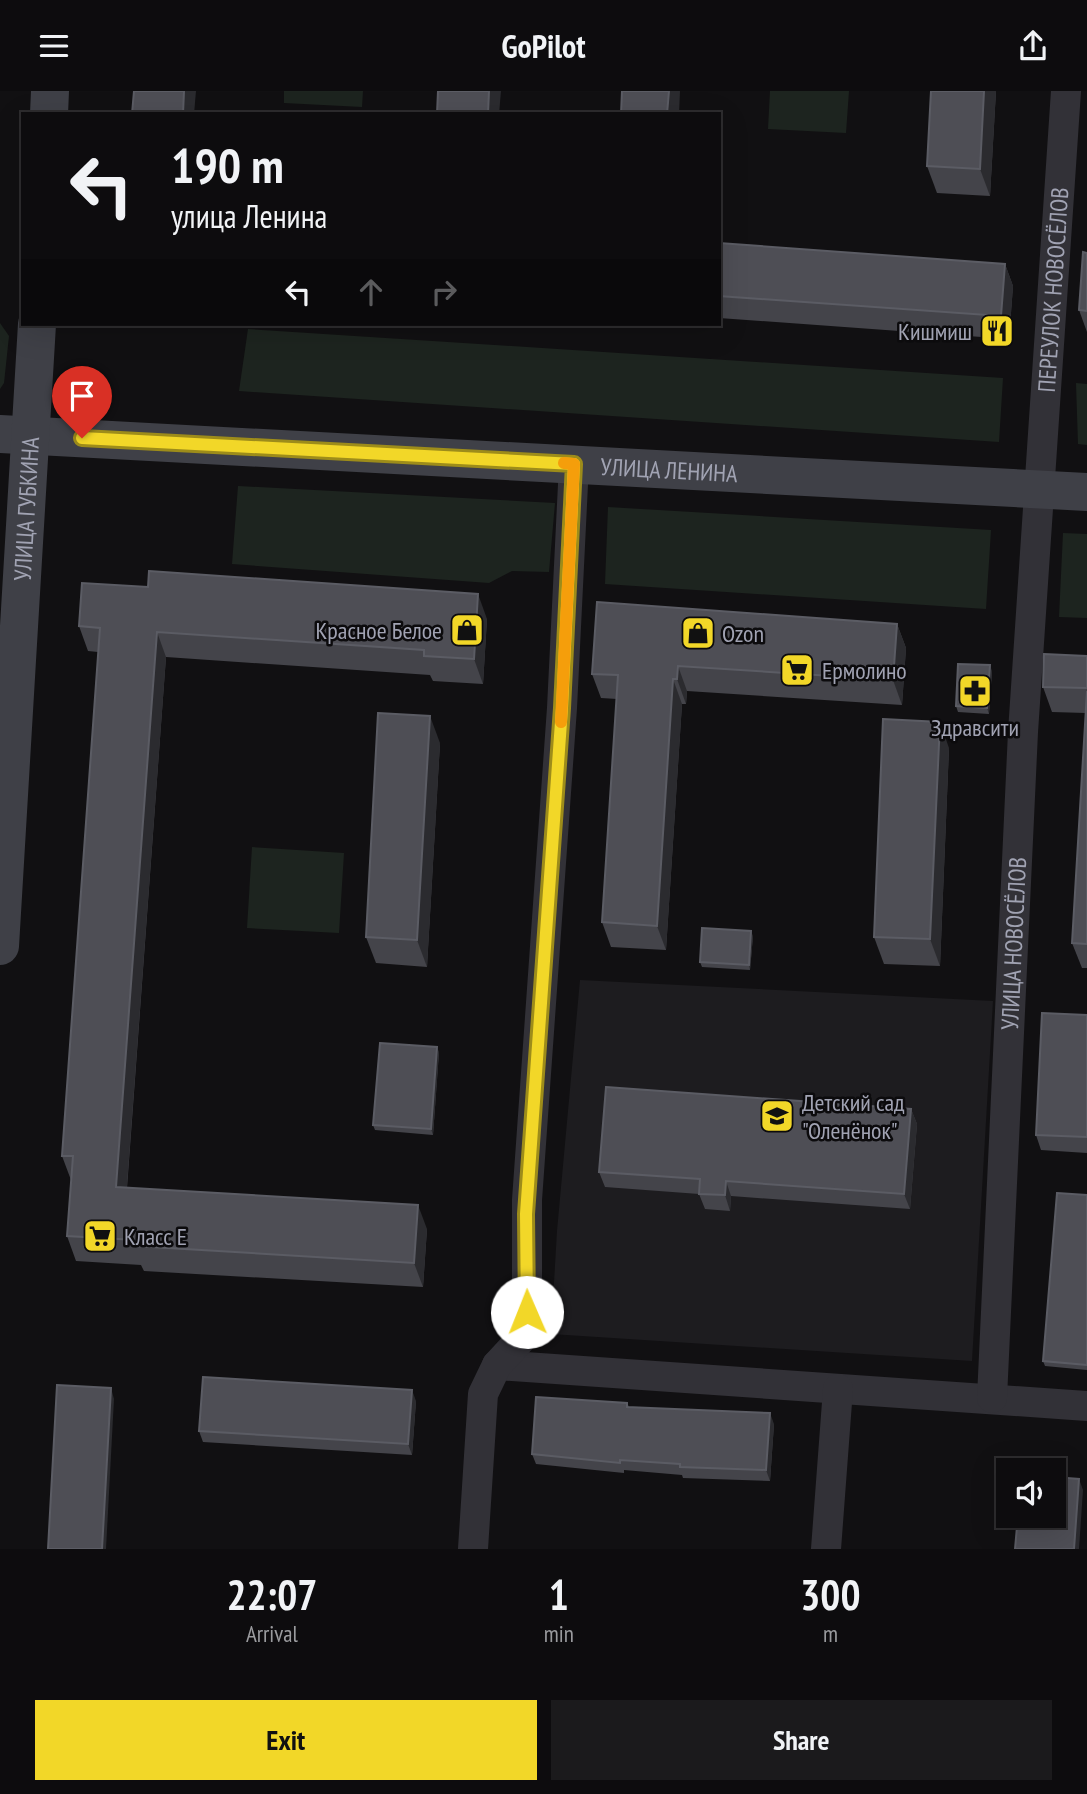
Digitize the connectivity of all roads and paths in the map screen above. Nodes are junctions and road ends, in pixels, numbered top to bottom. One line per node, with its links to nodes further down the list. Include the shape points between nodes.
1 (50, 91): 3 (main road)
2 (1066, 91): 7 (street, ПЕРЕУЛОК НОВОСЁЛОВ)
3 (49, 112)
4 (37, 326): 5 (main road, УЛИЦА ГУБКИНА)
5 (15, 435): 6 (main road, УЛИЦА ЛЕНИНА); 9 (main road, УЛИЦА ГУБКИНА)
6 (574, 464): 7 (main road, УЛИЦА ЛЕНИНА); 10 (street, via 562,708 527,1200 527,1312 521,1339)
7 (1038, 489): 8 (main road, УЛИЦА ЛЕНИНА); 12 (street, УЛИЦА НОВОСЁЛОВ)
8 (1087, 492)
9 (0, 946)
10 (497, 1365): 11 (street); 14 (street, via 483,1394)
11 (838, 1389): 12 (street); 15 (street)
12 (992, 1398): 13 (street)
13 (1087, 1406)
14 (473, 1549)
15 (826, 1549)

